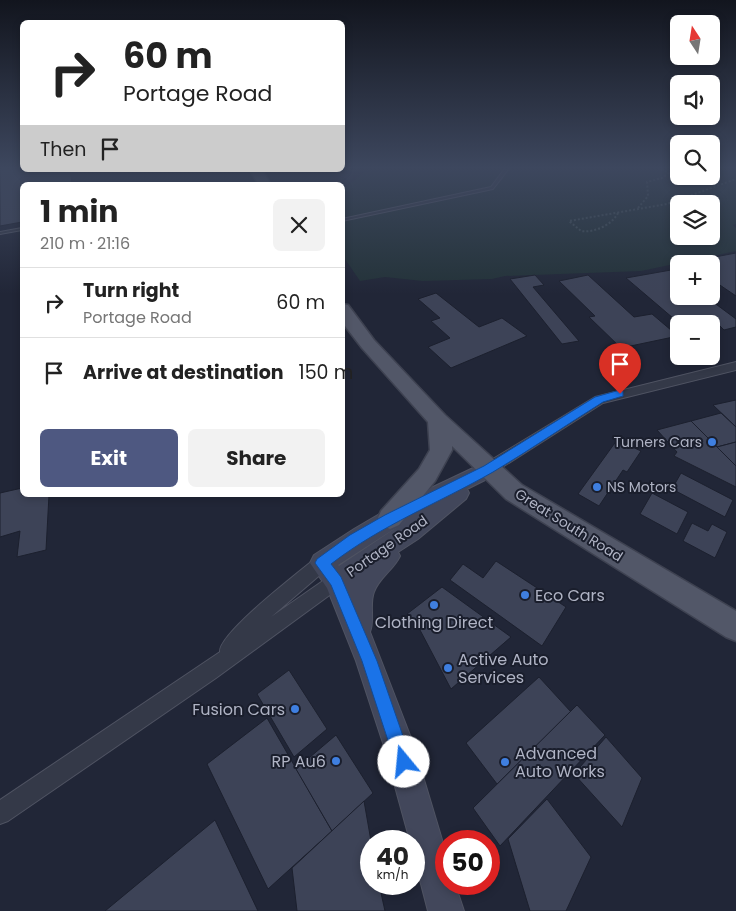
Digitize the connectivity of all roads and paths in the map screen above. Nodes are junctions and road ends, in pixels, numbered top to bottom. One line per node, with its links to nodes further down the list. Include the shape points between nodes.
1 (391, 210): 4 (lane)
2 (632, 210): 3 (path)
3 (618, 213): 3 (path, via 582,217 569,221 580,229 597,230 606,226)
4 (345, 219)
5 (20, 229): 6 (lane)
6 (0, 233)
7 (345, 313): 9 (main road, Great South Road, via 368,344)
8 (736, 366): 10 (street, Portage Road, via 599,400)
9 (438, 420): 10 (main road, Great South Road); 11 (main road, via 441,450 427,476)
10 (488, 469): 11 (main road, Portage Road); 12 (main road, Portage Road); 14 (main road, Great South Road, via 524,499)
11 (390, 518): 13 (main road, Portage Road, via 354,539)
12 (410, 532): 13 (main road, Portage Road); 15 (main road, via 365,581 360,596)
13 (329, 572): 15 (main road); 16 (street, Portage Road, via 209,671)
14 (736, 627)
15 (360, 640): 17 (main road, via 398,743)
16 (0, 813)
17 (446, 911)

